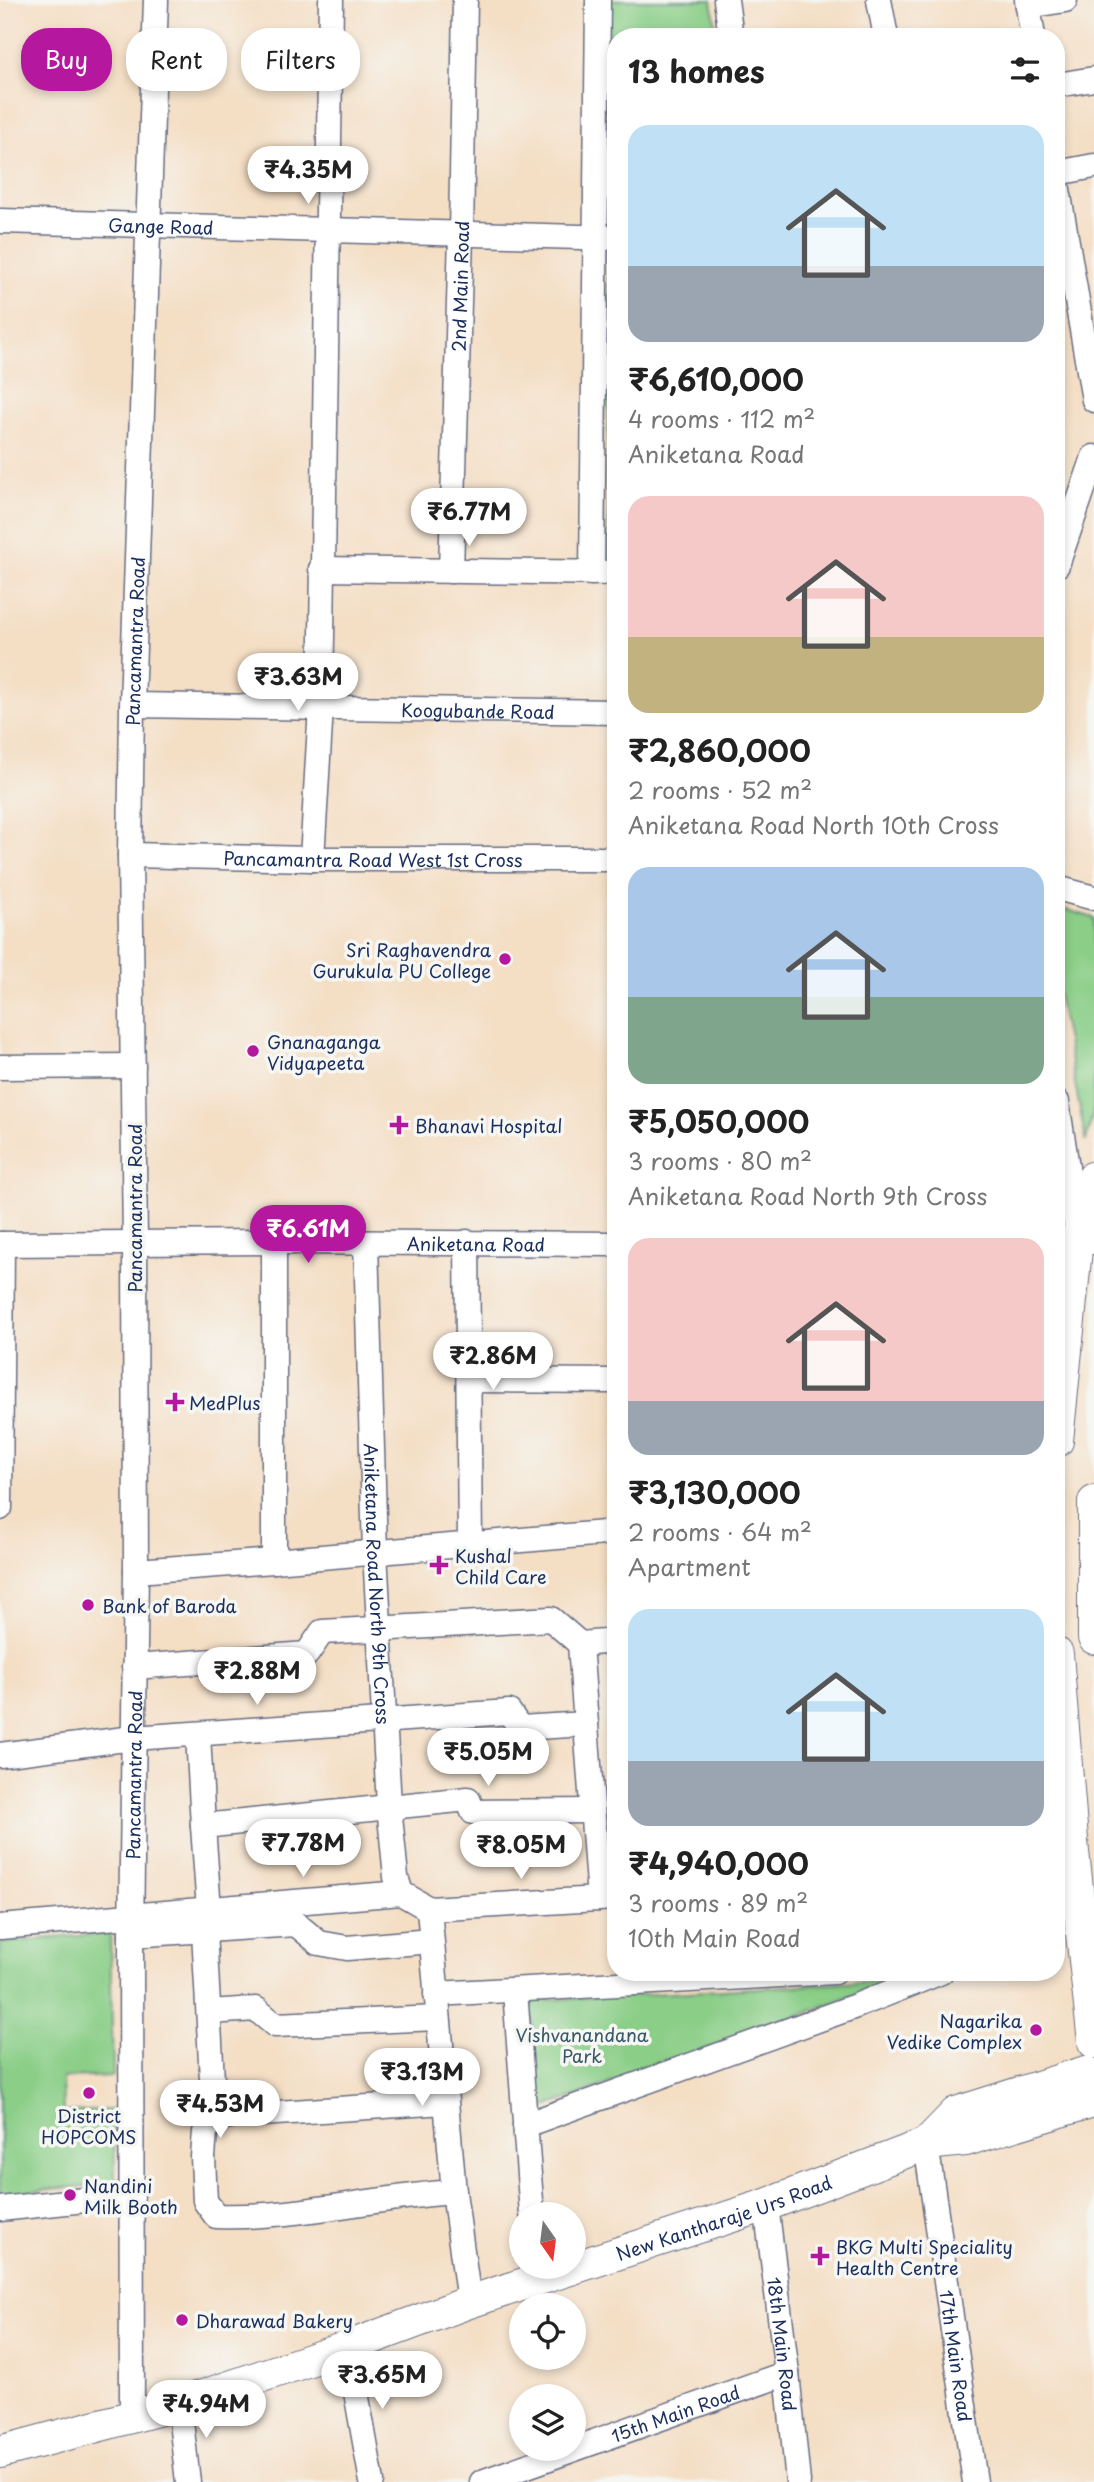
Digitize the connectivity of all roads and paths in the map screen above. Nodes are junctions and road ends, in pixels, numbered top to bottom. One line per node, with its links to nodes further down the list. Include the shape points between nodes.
1 (156, 0): 17 (street, Pancamantra Road)
2 (331, 0): 18 (street)
3 (465, 0): 20 (street, 2nd Main Road)
4 (598, 0): 21 (street)
5 (726, 0): 9 (street)
6 (879, 0): 10 (street)
7 (1065, 0): 8 (street)
8 (1027, 3): 11 (street)
9 (730, 28)
10 (884, 28)
11 (1031, 28)
12 (1094, 79): 13 (street)
13 (1065, 84)
14 (1094, 166): 15 (street)
15 (1065, 171)
16 (0, 221): 17 (street, Gange Road)
17 (150, 223): 18 (street, Gange Road); 28 (street, Pancamantra Road)
18 (327, 229): 20 (street, Gange Road); 25 (street)
19 (1065, 231): 22 (street)
20 (461, 235): 21 (street, Gange Road); 26 (street, 2nd Main Road)
21 (606, 238): 27 (street)
22 (1094, 400)
23 (1094, 457): 24 (street)
24 (1065, 542)
25 (321, 569): 26 (street); 29 (street)
26 (452, 571): 27 (street)
27 (604, 573)
28 (132, 705): 29 (street, Koogubande Road); 31 (street, Pancamantra Road)
29 (321, 707): 30 (street, Koogubande Road); 32 (street)
30 (607, 712)
31 (130, 855): 32 (street, Pancamantra Road West 1st Cross); 36 (street, Pancamantra Road)
32 (312, 859): 33 (street, Pancamantra Road West 1st Cross)
33 (607, 859)
34 (1065, 890): 35 (street)
35 (1094, 898)
36 (133, 1066): 37 (street); 41 (street, Pancamantra Road)
37 (0, 1067)
38 (1065, 1160): 40 (street)
39 (1094, 1177): 40 (main road)
40 (1076, 1240): 47 (main road)
41 (135, 1242): 42 (street, Aniketana Road); 45 (street, Aniketana Road); 56 (street, Pancamantra Road)
42 (274, 1242): 43 (street, Aniketana Road); 55 (street)
43 (366, 1242): 44 (street, Aniketana Road); 54 (street, Aniketana Road North 9th Cross)
44 (467, 1242): 46 (street, Aniketana Road); 48 (street)
45 (1, 1244): 51 (street)
46 (607, 1244)
47 (1065, 1356)
48 (470, 1380): 49 (street); 53 (street)
49 (607, 1381)
50 (1094, 1502): 58 (main road)
51 (0, 1508)
52 (607, 1533): 53 (street)
53 (470, 1543): 54 (street)
54 (374, 1552): 55 (street); 57 (street, Aniketana Road North 9th Cross)
55 (274, 1561): 56 (street)
56 (136, 1571): 61 (street, Pancamantra Road)
57 (379, 1630): 60 (street, via 551,1619); 61 (street, via 322,1632 307,1654); 62 (street, Aniketana Road North 9th Cross)
58 (1094, 1638)
59 (607, 1642): 60 (street)
60 (580, 1644): 63 (street)
61 (134, 1667): 65 (street, Pancamantra Road)
62 (385, 1721): 63 (street, via 509,1712 520,1728); 64 (street); 67 (street, Aniketana Road North 9th Cross)
63 (586, 1724): 68 (street)
64 (198, 1734): 65 (street); 69 (street)
65 (133, 1738): 66 (street); 76 (street, Pancamantra Road)
66 (0, 1755)
67 (389, 1806): 68 (street, via 468,1799 473,1812); 69 (street); 71 (street, Aniketana Road North 9th Cross)
68 (592, 1811): 72 (street)
69 (202, 1826): 75 (street)
70 (1065, 1853): 84 (main road)
71 (401, 1893): 74 (street); 75 (street)
72 (607, 1893)
73 (607, 1898): 74 (street)
74 (429, 1909): 78 (street)
75 (206, 1921): 76 (street); 78 (street, via 296,1924 319,1943 334,1947); 83 (street)
76 (132, 1925): 77 (street); 91 (street, Pancamantra Road)
77 (0, 1927)
78 (431, 1941): 82 (street)
79 (608, 1981): 81 (street)
80 (918, 1981): 88 (street)
81 (514, 1991): 82 (street); 88 (street)
82 (437, 2006): 83 (street, via 275,2025 256,2009); 86 (street)
83 (209, 2012): 87 (street)
84 (1094, 2042)
85 (1092, 2084): 89 (main road, New Kantharaje Urs Road, via 966,2140)
86 (445, 2102): 87 (street); 90 (street)
87 (214, 2117): 90 (street, via 205,2132 203,2157 205,2201 216,2216 247,2217)
88 (525, 2125): 92 (street)
89 (926, 2144): 93 (main road, New Kantharaje Urs Road); 107 (street, 17th Main Road)
90 (454, 2192): 97 (street)
91 (132, 2195): 94 (street); 101 (street, Pancamantra Road)
92 (531, 2202)
93 (766, 2205): 95 (main road, New Kantharaje Urs Road); 99 (street, 18th Main Road)
94 (0, 2209)
95 (586, 2258)
96 (523, 2279): 97 (main road, New Kantharaje Urs Road)
97 (469, 2302): 98 (main road, New Kantharaje Urs Road)
98 (348, 2347): 100 (main road, New Kantharaje Urs Road); 104 (street)
99 (787, 2373): 105 (street, 15th Main Road); 106 (street, 18th Main Road)
100 (178, 2404): 101 (main road, New Kantharaje Urs Road); 103 (street)
101 (132, 2417): 102 (main road, New Kantharaje Urs Road)
102 (0, 2452)
103 (188, 2482)
104 (372, 2482)
105 (482, 2482)
106 (798, 2482)
107 (975, 2482)

